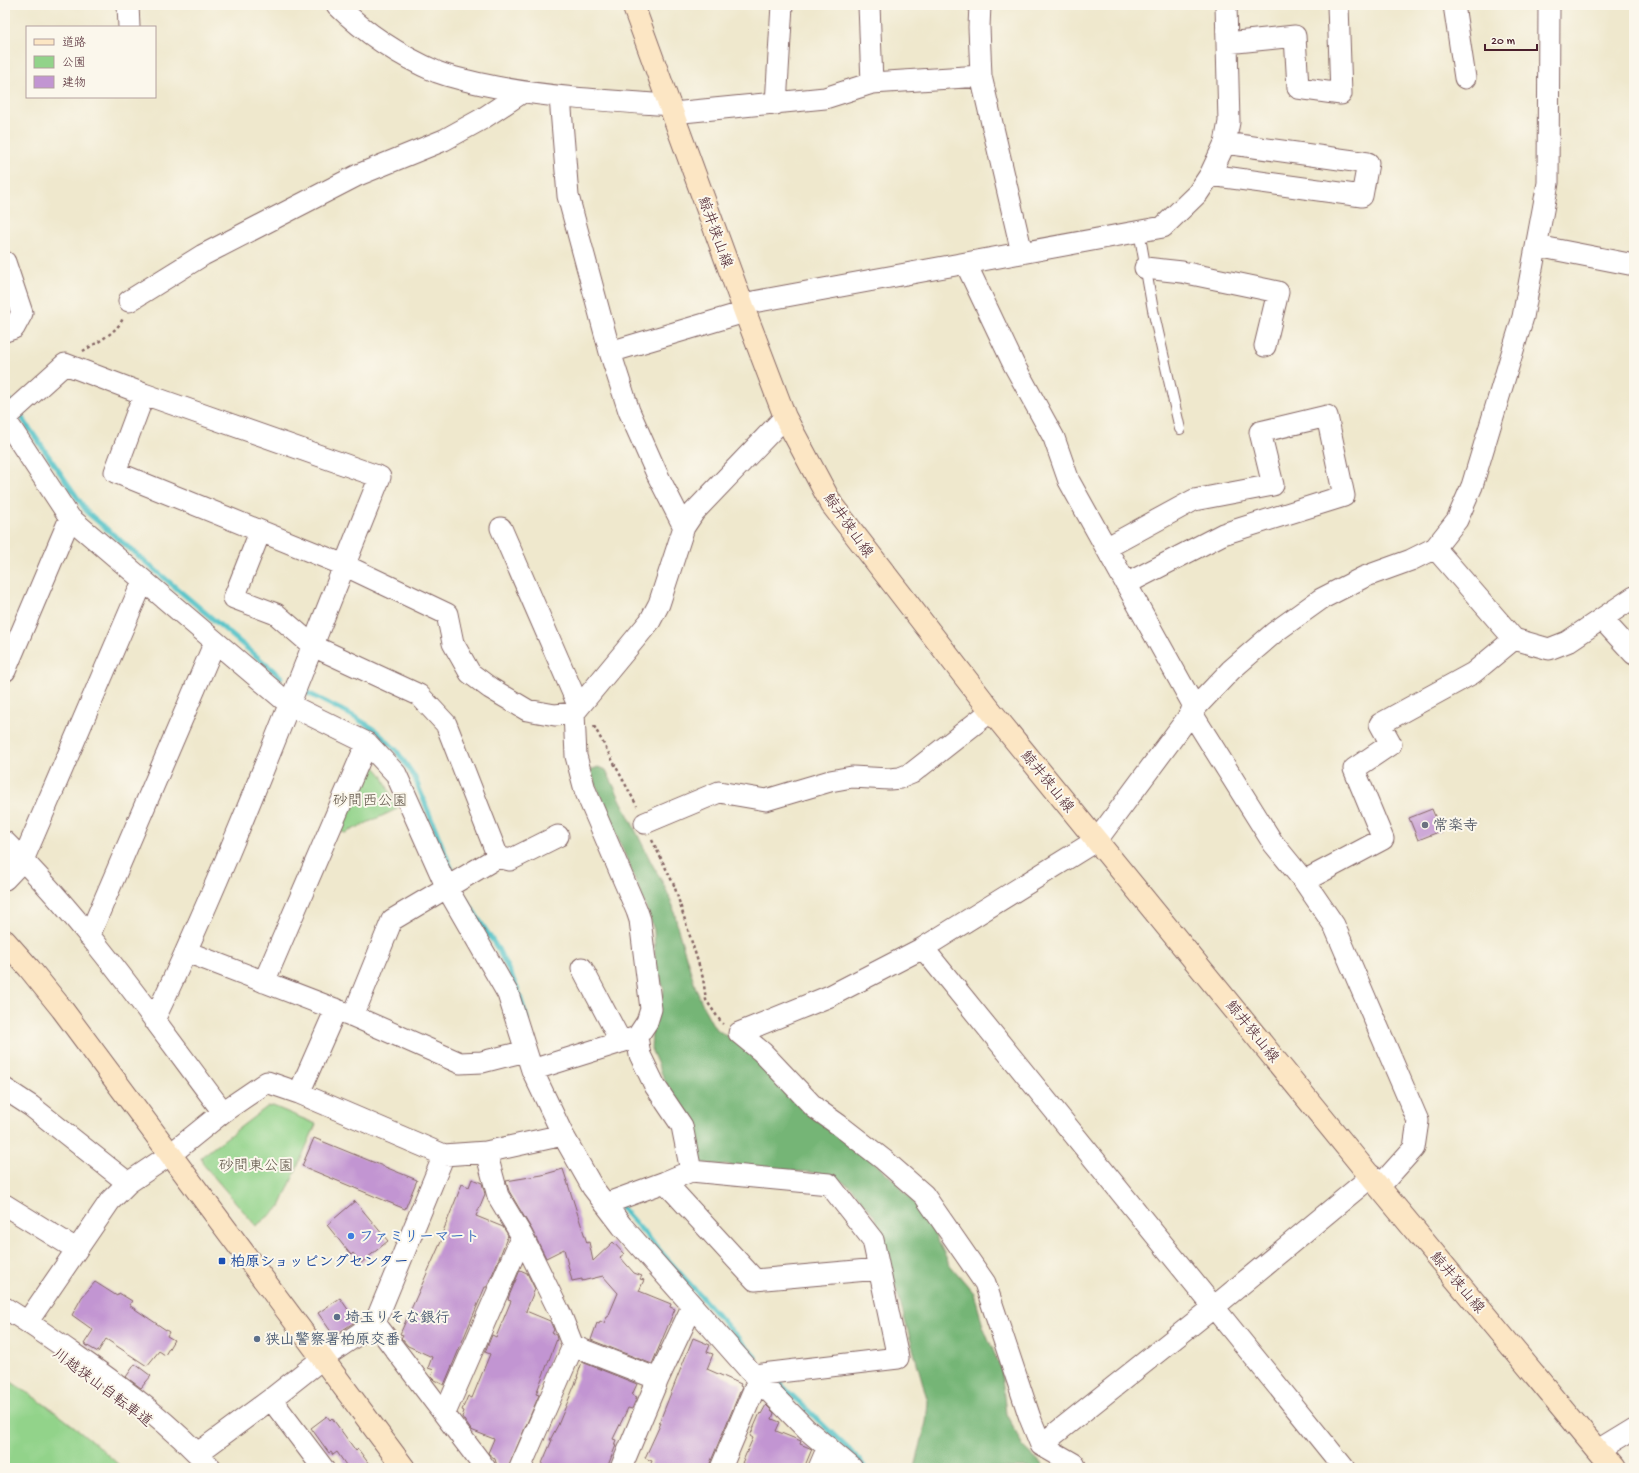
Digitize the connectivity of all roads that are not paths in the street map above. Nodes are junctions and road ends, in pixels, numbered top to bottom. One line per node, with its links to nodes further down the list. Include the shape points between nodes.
1 (128, 5): 11 (street)
2 (337, 5): 16 (street, via 356,24 413,61 470,82)
3 (633, 5): 19 (main road, 鯨井狭山線)
4 (782, 5): 18 (street)
5 (869, 5): 15 (street)
6 (980, 5): 13 (street)
7 (1226, 5): 12 (street)
8 (1338, 5): 12 (street, via 1341,94 1298,88 1296,36)
9 (1454, 5): 14 (street)
10 (1549, 5): 23 (street, via 1548,182)
11 (129, 26)
12 (1227, 43): 20 (street, via 1229,122)
13 (981, 76): 15 (street); 24 (street)
14 (1465, 78)
15 (872, 83): 18 (street, via 833,96)
16 (523, 92): 17 (street); 29 (street, via 444,140 358,175 204,255)
17 (560, 97): 19 (street); 33 (street, via 568,196)
18 (776, 104): 19 (street)
19 (671, 109): 30 (main road, 鯨井狭山線)
20 (1226, 143): 21 (street); 21 (street, via 1368,163 1362,196)
21 (1210, 175): 22 (street, via 1198,193 1163,227)
22 (1139, 231): 24 (street); 28 (lane)
23 (1537, 246): 27 (street); 43 (street, via 1523,317 1472,486 1457,520)
24 (1022, 253): 26 (street)
25 (5, 262): 31 (street, via 22,313 14,328)
26 (966, 264): 30 (street); 42 (street, via 1014,365 1054,438 1069,481)
27 (1634, 266)
28 (1145, 268): 32 (street, via 1182,272 1278,292); 37 (lane, via 1152,310)
29 (129, 300)
30 (743, 308): 33 (street); 35 (main road, 鯨井狭山線)
31 (5, 332)
32 (1265, 346)
33 (610, 352): 39 (street, via 629,411)
34 (144, 394): 36 (street, via 65,364); 41 (street, via 115,472); 44 (street, via 380,477)
35 (785, 417): 39 (street, via 694,512); 57 (main road, 鯨井狭山線, via 832,505)
36 (5, 419): 38 (street)
37 (1180, 429)
38 (70, 518): 45 (street); 53 (street)
39 (684, 527): 55 (street, via 659,604 650,621)
40 (501, 528): 55 (street)
41 (260, 532): 44 (street); 51 (street, via 234,598 276,614)
42 (1106, 548): 46 (street); 46 (street, via 1194,500 1273,485 1260,432 1327,416 1344,496 1223,534)
43 (1435, 548): 49 (street); 56 (street, via 1411,560 1364,577 1321,599 1275,632 1231,670)
44 (344, 565): 51 (street); 55 (street, via 446,614 454,643 470,673 490,688 527,710 555,715)
45 (143, 581): 50 (street); 64 (street)
46 (1126, 584): 56 (street)
47 (1634, 597): 48 (street)
48 (1602, 619): 49 (street, via 1567,642 1549,649); 52 (street)
49 (1514, 639): 66 (street, via 1473,673 1380,724 1391,744 1354,769 1383,839)
50 (215, 642): 54 (street); 68 (street)
51 (313, 646): 54 (street); 63 (street, via 419,695 446,724)
52 (1634, 654)
53 (5, 672)
54 (290, 705): 58 (street); 71 (street)
55 (576, 710): 76 (street, via 576,756 585,790 640,920 651,1009 647,1022)
56 (1193, 710): 61 (street); 66 (street, via 1273,843)
57 (991, 711): 59 (street, via 912,773 900,778 830,780 766,800 719,792); 61 (main road, 鯨井狭山線)
58 (367, 742): 67 (street, via 396,774); 73 (street)
59 (645, 823)
60 (558, 836): 63 (street, via 510,860)
61 (1097, 840): 70 (street); 88 (main road, 鯨井狭山線)
62 (5, 842): 64 (street)
63 (498, 857): 67 (street)
64 (23, 860): 65 (street); 68 (street)
65 (5, 879)
66 (1304, 882): 88 (street, via 1334,925 1418,1121 1414,1148)
67 (447, 888): 74 (street, via 392,920); 77 (street, via 508,994)
68 (90, 936): 75 (street)
69 (5, 941): 83 (main road, via 62,1009)
70 (923, 948): 95 (street); 106 (street, via 830,996 739,1033 762,1052 815,1108 884,1160 924,1195 944,1221 985,1283)
71 (187, 952): 73 (street); 75 (street)
72 (582, 968): 76 (street)
73 (264, 982): 74 (street)
74 (345, 1013): 77 (street, via 460,1063); 79 (street)
75 (154, 1020): 80 (street)
76 (629, 1040): 77 (street); 85 (street, via 682,1126)
77 (529, 1061): 81 (street)
78 (5, 1089): 86 (street, via 31,1106)
79 (300, 1093): 80 (street, via 267,1082); 84 (street)
80 (222, 1112): 83 (street)
81 (563, 1134): 82 (street); 89 (street, via 593,1188)
82 (486, 1152): 84 (street); 91 (street, via 498,1196)
83 (170, 1154): 86 (street); 100 (main road)
84 (444, 1155): 98 (street)
85 (691, 1171): 87 (street); 93 (street, via 829,1184 873,1240)
86 (128, 1182): 92 (street, via 110,1201)
87 (665, 1182): 89 (street); 93 (street, via 755,1280)
88 (1375, 1182): 95 (street); 108 (main road, 鯨井狭山線)
89 (605, 1204): 94 (street)
90 (5, 1205): 92 (street)
91 (522, 1236): 99 (street); 104 (street)
92 (76, 1249): 97 (street)
93 (879, 1269): 101 (street, via 898,1358)
94 (692, 1307): 101 (street); 102 (street)
95 (1214, 1307): 106 (street); 119 (street)
96 (5, 1308): 97 (street)
97 (28, 1321): 109 (street, via 138,1400)
98 (375, 1323): 100 (street); 104 (street)
99 (574, 1346): 102 (street); 113 (street)
100 (322, 1358): 103 (street); 111 (main road)
101 (756, 1377): 107 (street, via 806,1429); 115 (street)
102 (658, 1379): 114 (street)
103 (272, 1399): 109 (street); 110 (street)
104 (444, 1413): 112 (street)
105 (1634, 1428): 108 (street)
106 (1041, 1445): 118 (street, via 1074,1464)
107 (828, 1447): 116 (street); 117 (street)
108 (1598, 1450): 120 (main road, 鯨井狭山線)
109 (204, 1461)
110 (323, 1468)
111 (404, 1468)
112 (485, 1468)
113 (520, 1468)
114 (621, 1468)
115 (721, 1468)
116 (819, 1468)
117 (852, 1468)
118 (1076, 1468)
119 (1344, 1468)
120 (1612, 1468)

